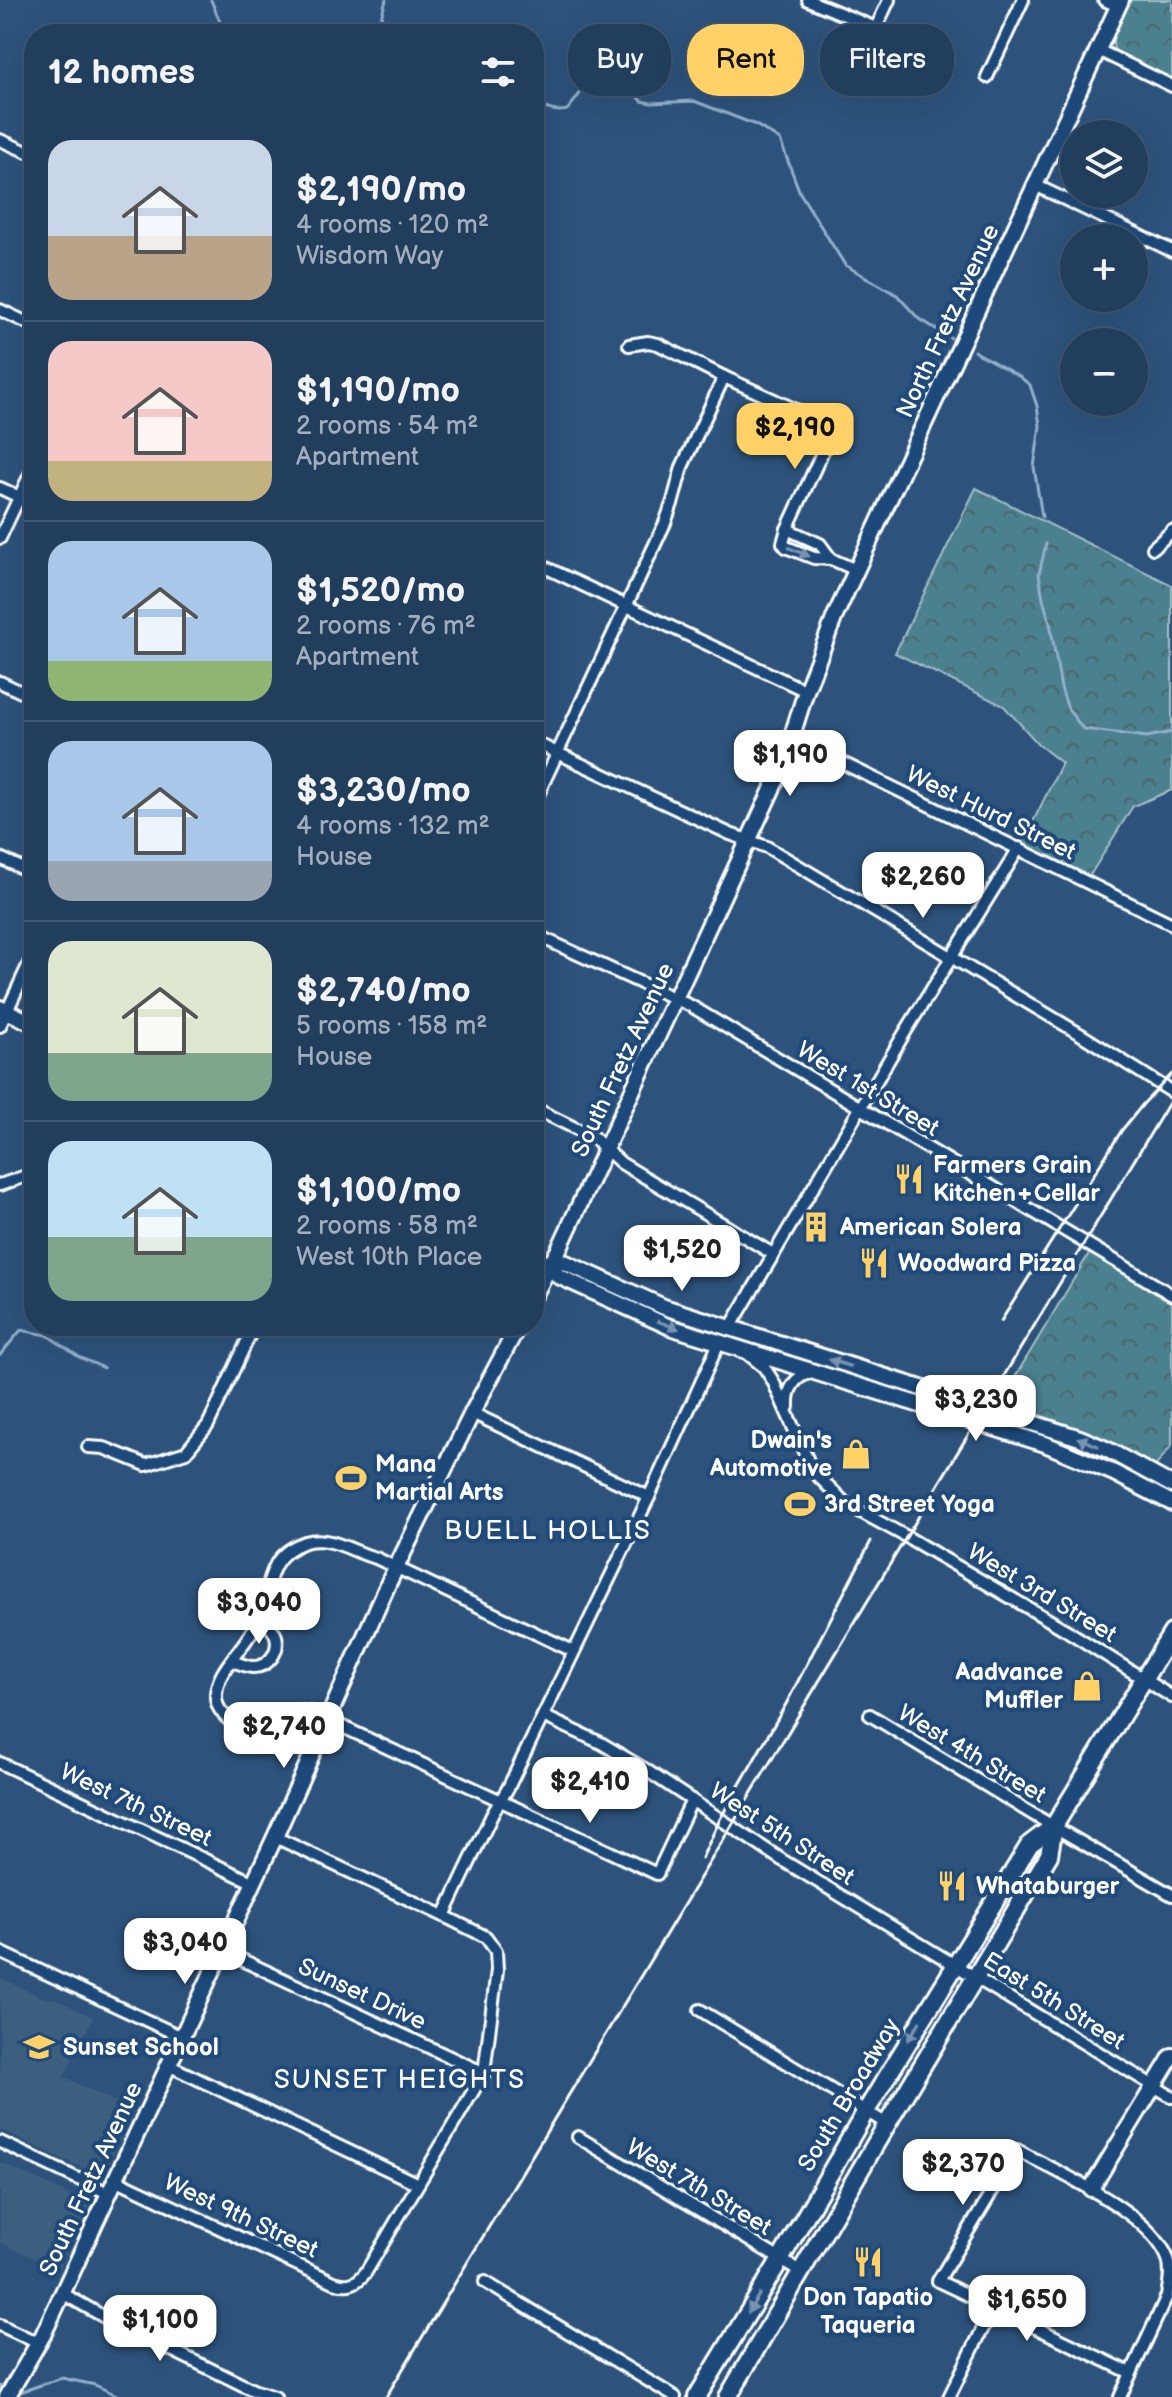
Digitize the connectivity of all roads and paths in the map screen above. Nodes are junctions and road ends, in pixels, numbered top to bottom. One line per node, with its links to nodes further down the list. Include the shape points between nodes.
1 (808, 0): 2 (street, via 876,28)
2 (889, 0)
3 (1023, 0): 6 (street)
4 (1114, 2): 5 (street, North Fretz Avenue)
5 (1098, 50): 7 (street); 10 (street, North Fretz Avenue)
6 (987, 77)
7 (1172, 86)
8 (0, 140): 9 (street)
9 (24, 151)
10 (1035, 185): 11 (street); 26 (street, North Fretz Avenue)
11 (1172, 251)
12 (0, 310): 13 (street)
13 (24, 321)
14 (629, 345): 15 (street, via 658,344)
15 (724, 377): 20 (street, via 834,427); 27 (street)
16 (24, 487): 18 (street)
17 (0, 488): 18 (street)
18 (19, 497): 19 (street); 22 (street)
19 (24, 499)
20 (787, 529): 24 (street, via 820,544); 24 (street, one-way to 24, via 786,547)
21 (1172, 531): 23 (street)
22 (0, 538)
23 (1153, 548)
24 (831, 559): 26 (street)
25 (544, 567): 27 (street)
26 (856, 570): 29 (street, North Fretz Avenue)
27 (626, 605): 29 (street); 33 (street)
28 (0, 682): 30 (street)
29 (806, 691): 31 (street, North Fretz Avenue)
30 (24, 693)
31 (791, 741): 35 (street, North Fretz Avenue); 36 (street, West Hurd Street)
32 (544, 747): 33 (street)
33 (557, 753): 34 (street); 35 (street)
34 (544, 781)
35 (750, 841): 41 (street); 43 (street, South Fretz Avenue)
36 (1019, 848): 39 (street, West Hurd Street); 41 (street)
37 (0, 858): 38 (street)
38 (24, 869)
39 (1172, 924)
40 (544, 939): 43 (street, West 1st Street)
41 (951, 957): 47 (street); 48 (street)
42 (24, 971): 44 (street)
43 (675, 1000): 48 (street, West 1st Street); 50 (street, South Fretz Avenue)
44 (3, 1010): 45 (street); 46 (street)
45 (24, 1019)
46 (0, 1026)
47 (1172, 1092)
48 (861, 1107): 53 (street); 57 (street, West 1st Street)
49 (544, 1113): 50 (street)
50 (606, 1149): 53 (street); 55 (street, South Fretz Avenue)
51 (24, 1177): 52 (street)
52 (0, 1185)
53 (773, 1254): 58 (street)
54 (544, 1262): 55 (street)
55 (550, 1265): 56 (street, South Fretz Avenue); 58 (street, via 564,1262 664,1307); 61 (street, one-way to 61, via 558,1276 603,1298)
56 (544, 1277)
57 (1172, 1295)
58 (730, 1328): 67 (street, one-way to 58, via 1080,1438)
59 (249, 1336): 66 (street, via 208,1425 186,1452 146,1465)
60 (513, 1336): 64 (street, South Fretz Avenue)
61 (719, 1343): 62 (street); 68 (street)
62 (740, 1349): 63 (street); 65 (street, West 3rd Street, via 764,1367)
63 (812, 1372): 65 (street, via 794,1380); 69 (street, via 1045,1444)
64 (472, 1413): 68 (street); 70 (street, South Fretz Avenue)
65 (788, 1413): 75 (street, West 3rd Street, via 812,1470 846,1504)
66 (88, 1447)
67 (1172, 1485)
68 (649, 1497): 73 (street)
69 (1172, 1503)
70 (396, 1568): 71 (street, via 330,1541 303,1543 276,1564); 73 (street); 79 (street, South Fretz Avenue)
71 (259, 1615): 74 (street); 74 (street, via 275,1633 274,1655 253,1667)
72 (1172, 1633): 75 (main road, South Broadway)
73 (573, 1651): 78 (street)
74 (232, 1661): 79 (street, via 219,1678 216,1696 233,1724 259,1727 301,1710)
75 (1145, 1679): 76 (street, West 3rd Street); 83 (main road, South Broadway)
76 (1172, 1697)
77 (870, 1715): 83 (street, West 4th Street)
78 (543, 1716): 81 (street, West 5th Street, via 609,1748); 82 (street)
79 (327, 1719): 82 (street); 84 (street, South Fretz Avenue)
80 (0, 1763): 85 (street, West 7th Street)
81 (692, 1800): 82 (street, via 657,1874); 90 (street, West 5th Street)
82 (500, 1802): 87 (street)
83 (1054, 1826): 86 (street, West 4th Street); 90 (main road, South Broadway, via 1030,1844); 91 (main road, South Broadway, via 1049,1855)
84 (275, 1837): 85 (street, South Fretz Avenue); 87 (street)
85 (254, 1883): 88 (street, South Fretz Avenue)
86 (1172, 1895)
87 (444, 1916): 96 (street, via 486,1937 496,1951)
88 (223, 1951): 93 (street, South Fretz Avenue); 96 (street, Sunset Drive)
89 (0, 1952): 93 (street)
90 (955, 1965): 91 (street, East 5th Street); 99 (main road, South Broadway, one-way to 99)
91 (975, 1976): 97 (street, East 5th Street); 100 (main road, South Broadway)
92 (700, 2010): 99 (street)
93 (182, 2037): 95 (street, South Fretz Avenue)
94 (1172, 2056): 97 (street)
95 (168, 2065): 103 (street, South Fretz Avenue); 104 (street)
96 (484, 2073): 104 (street)
97 (1154, 2086): 98 (street, East 5th Street); 105 (street)
98 (1172, 2097)
99 (866, 2111): 100 (street); 107 (main road, South Broadway)
100 (887, 2124): 108 (main road, South Broadway)
101 (578, 2137): 107 (street, West 7th Street)
102 (0, 2142): 106 (street)
103 (115, 2179): 104 (street, West 9th Street, via 343,2285 366,2272); 106 (street, South Fretz Avenue)
104 (418, 2184)
105 (1091, 2189): 111 (street, via 1017,2150 938,2281); 114 (street, via 1133,2217 1168,2260 1167,2296)
106 (108, 2193): 110 (street, South Fretz Avenue)
107 (780, 2260): 108 (street, West 7th Street); 118 (main road, South Broadway, one-way to 118)
108 (800, 2271): 119 (main road, South Broadway)
109 (485, 2282): 117 (street)
110 (62, 2293): 113 (street, South Fretz Avenue); 116 (street)
111 (993, 2308): 114 (street); 120 (street)
112 (0, 2325): 113 (street)
113 (38, 2343): 115 (street, South Fretz Avenue)
114 (1131, 2373): 121 (street)
115 (7, 2397)
116 (275, 2397)
117 (675, 2397)
118 (697, 2397)
119 (728, 2397)
120 (949, 2397)
121 (1120, 2397)

